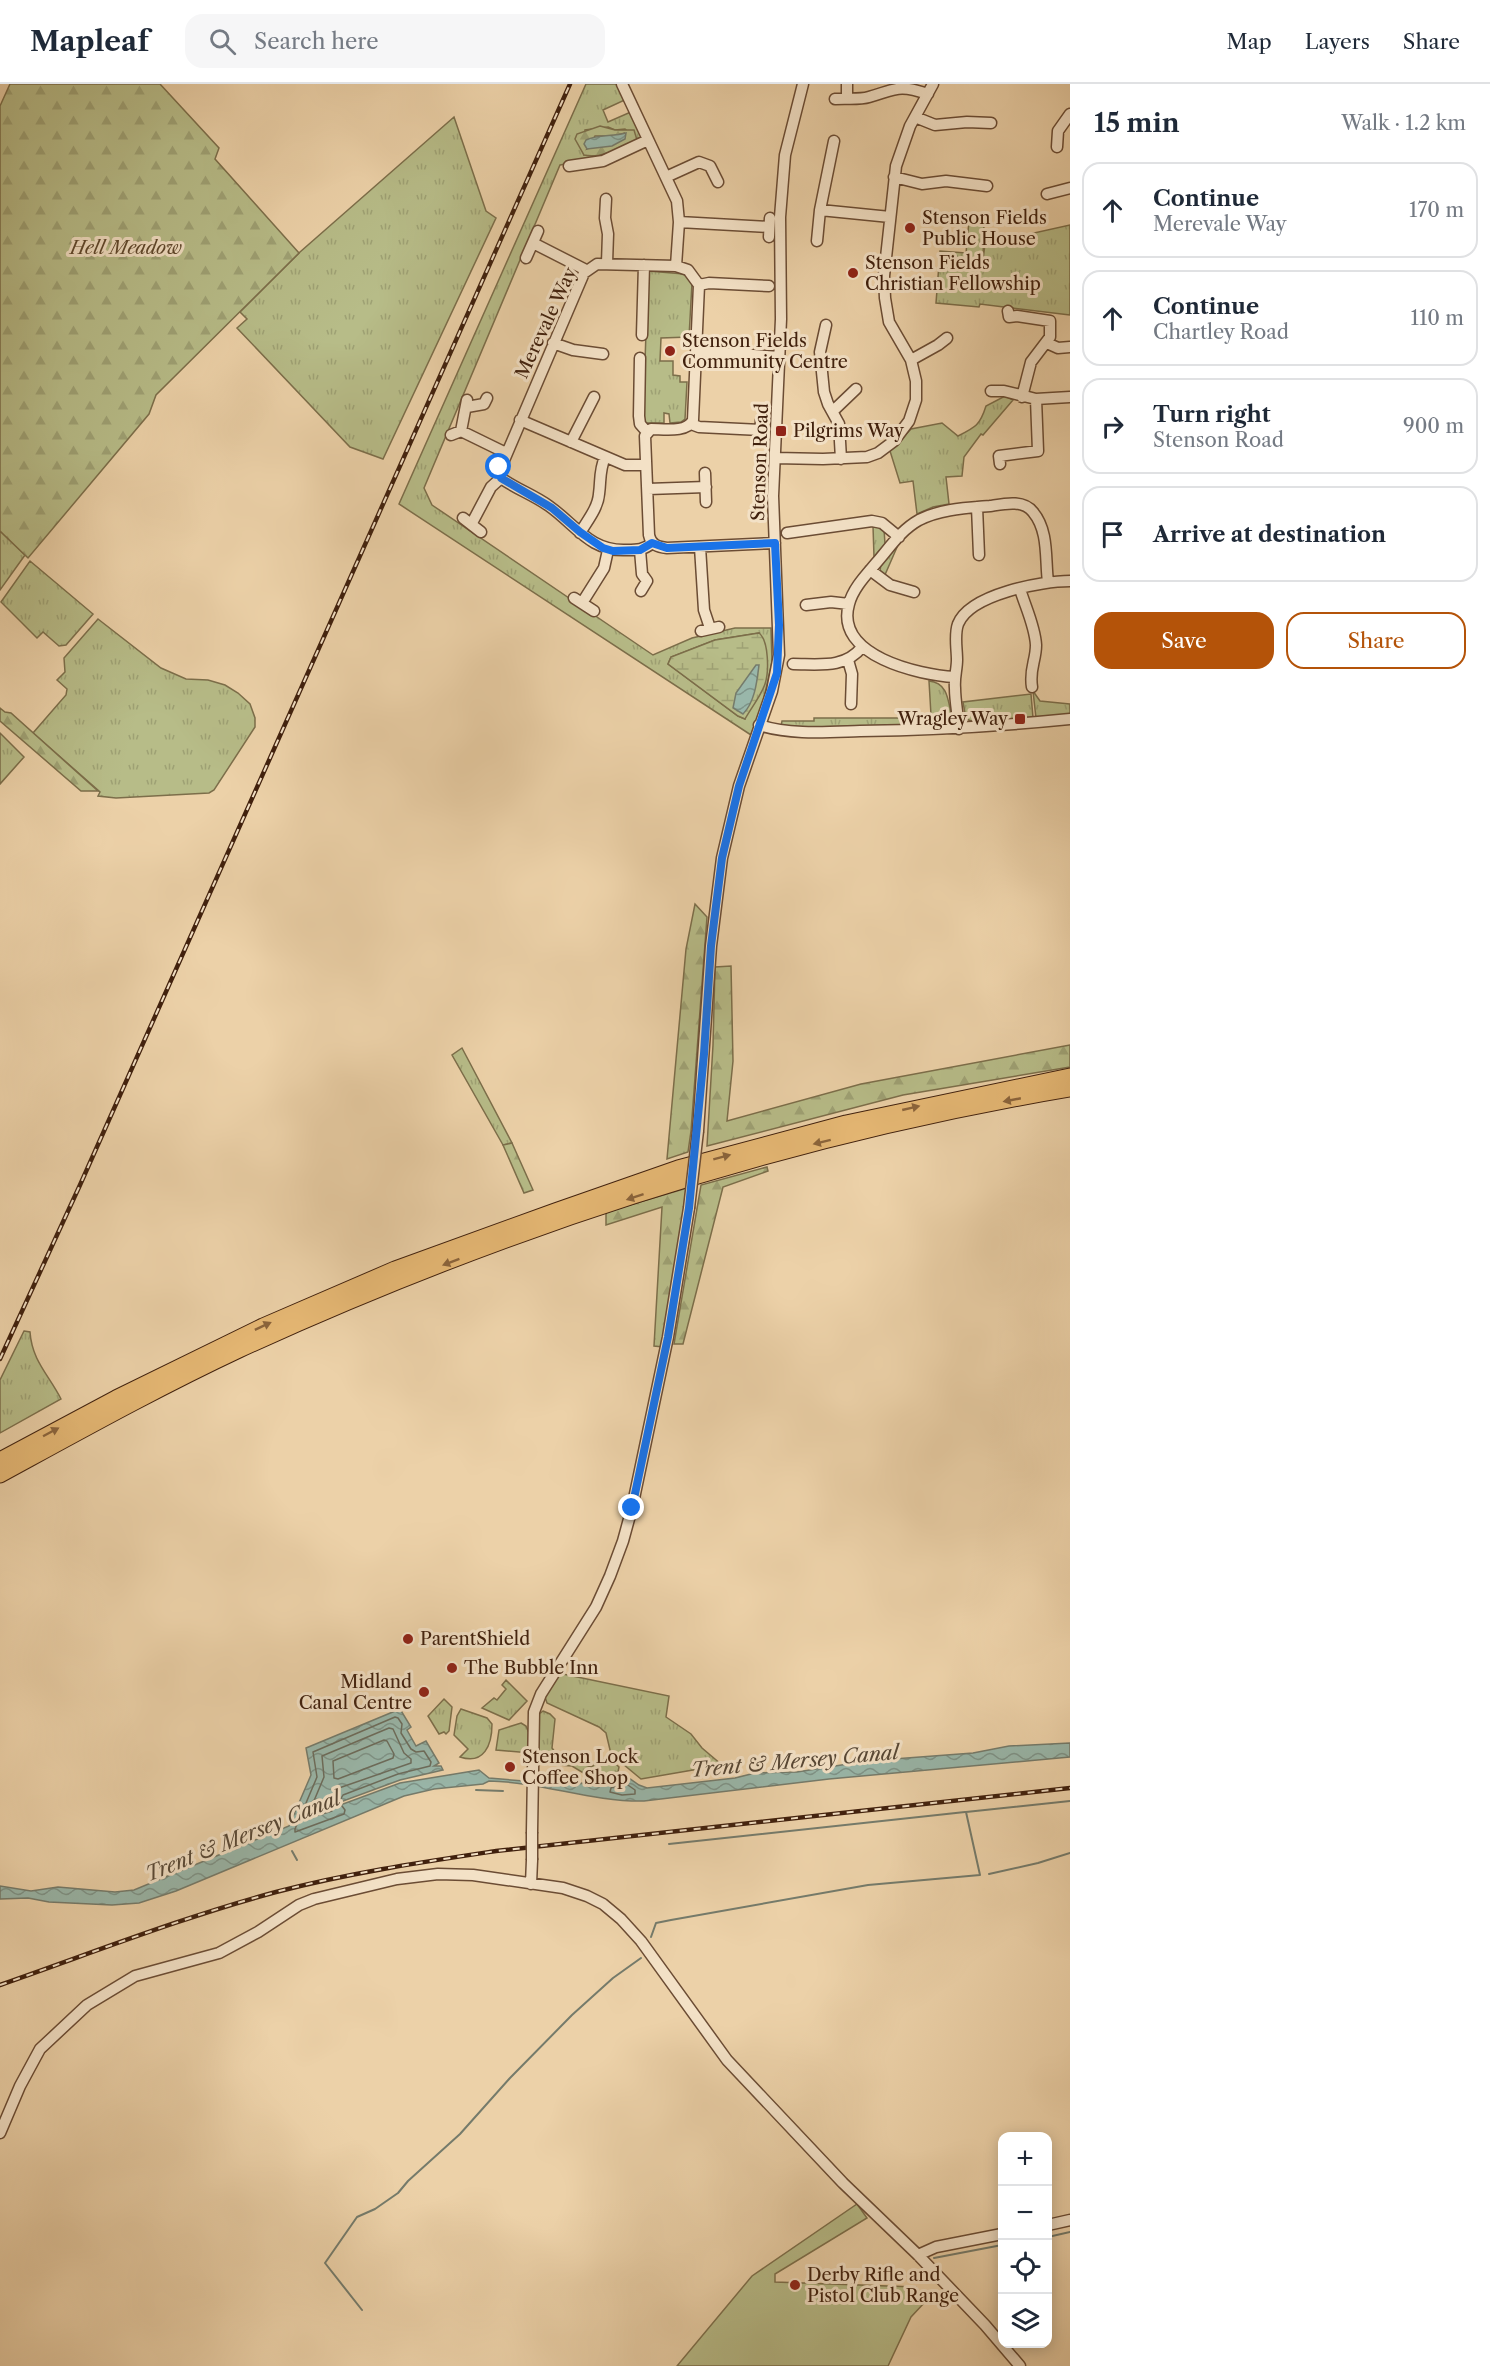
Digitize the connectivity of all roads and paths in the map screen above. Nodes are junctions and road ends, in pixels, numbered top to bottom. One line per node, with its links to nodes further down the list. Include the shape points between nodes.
1 (622, 84): 10 (street)
2 (803, 84): 44 (street, Stenson Road, via 783,173)
3 (847, 84): 5 (street)
4 (931, 89): 5 (street, via 905,85 869,97); 8 (street)
5 (847, 98): 6 (street)
6 (835, 99)
7 (1065, 113): 12 (street)
8 (915, 117): 9 (street, via 935,125 967,118); 15 (street)
9 (991, 123)
10 (648, 140): 13 (street, via 603,161); 14 (street)
11 (834, 141): 21 (street, via 824,164)
12 (1057, 147)
13 (575, 162)
14 (666, 177): 16 (street, via 699,162 710,165); 23 (street, via 677,201)
15 (894, 177): 17 (street, via 922,184 946,181); 22 (street)
16 (718, 182)
17 (987, 186)
18 (1070, 188): 19 (street)
19 (1054, 189)
20 (609, 205): 29 (street, via 604,218)
21 (820, 210): 22 (street); 26 (street)
22 (890, 217): 46 (street, via 884,276 886,311 891,328)
23 (679, 222): 24 (street); 31 (street)
24 (770, 227)
25 (538, 231): 27 (street)
26 (817, 241)
27 (532, 243): 28 (street); 32 (street)
28 (526, 258)
29 (607, 263): 30 (street, Merevale Way); 32 (street, Merevale Way)
30 (644, 265): 31 (street, Merevale Way); 37 (street)
31 (676, 266): 33 (street, via 688,270)
32 (586, 270): 39 (street, Merevale Way)
33 (699, 285): 34 (street, via 709,283 753,291); 42 (street)
34 (769, 286)
35 (1009, 317): 40 (street, via 1050,321)
36 (826, 325): 54 (street, via 820,352 825,399)
37 (642, 335)
38 (947, 338): 46 (street)
39 (553, 343): 43 (street); 55 (street, Merevale Way)
40 (1047, 343): 41 (street, via 1058,348); 50 (street, via 1030,362)
41 (1070, 347)
42 (697, 351): 44 (street); 56 (street)
43 (603, 354)
44 (780, 357): 62 (street, Stenson Road)
45 (640, 358): 58 (street, via 639,416)
46 (911, 360): 63 (street, via 917,394 904,430 878,453)
47 (856, 389): 54 (street)
48 (990, 391): 50 (street)
49 (594, 397): 59 (street)
50 (1022, 397): 53 (street)
51 (1070, 397): 53 (street)
52 (487, 398): 60 (street, via 483,404 467,403 456,433)
53 (1036, 399): 64 (street, via 1038,451 999,456)
54 (832, 411): 63 (street, via 839,424)
55 (520, 420): 59 (street); 60 (street, Merevale Way)
56 (691, 424): 57 (street); 58 (street)
57 (761, 430)
58 (647, 432): 65 (street)
59 (571, 442): 61 (street)
60 (506, 453): 67 (street, Merevale Way, via 499,467)
61 (605, 457): 65 (street, via 624,465); 73 (street, via 599,473 596,507)
62 (775, 458): 63 (street); 77 (street, Stenson Road)
63 (841, 459)
64 (1000, 464)
65 (646, 465): 69 (street)
66 (705, 474): 68 (street)
67 (501, 478): 72 (street, via 467,521); 73 (street, via 552,508)
68 (706, 487): 69 (street); 70 (street)
69 (648, 489): 76 (street)
70 (706, 502)
71 (976, 507): 75 (street, via 926,517); 81 (street, via 975,544); 84 (street, via 1017,504 1033,510 1043,530)
72 (481, 532)
73 (580, 532): 79 (street)
74 (795, 535): 75 (street, via 872,521 882,523)
75 (899, 537): 82 (street)
76 (652, 543): 78 (street, via 667,548); 80 (street)
77 (775, 543): 78 (street); 99 (street, Stenson Road, via 779,655 772,691)
78 (700, 547): 91 (street, via 704,610)
79 (608, 550): 80 (street); 90 (street, via 604,568 578,600)
80 (640, 550): 86 (street, via 642,574 647,581)
81 (979, 555)
82 (870, 570): 87 (street, via 890,585 901,584); 88 (street)
83 (1070, 581): 84 (street)
84 (1048, 582): 85 (street)
85 (1020, 589): 95 (street, via 976,604 963,616 956,631); 96 (street, via 1036,640 1026,675)
86 (641, 591)
87 (914, 592)
88 (849, 604): 89 (street, via 831,602 819,609); 92 (street, via 849,624)
89 (806, 605)
90 (594, 611)
91 (710, 629)
92 (862, 647): 93 (street); 95 (street, via 912,670)
93 (848, 660): 94 (street); 97 (street, via 852,674)
94 (793, 664)
95 (955, 677): 100 (street)
96 (1032, 687)
97 (851, 704)
98 (1070, 719): 100 (street)
99 (759, 725): 100 (street, via 831,732); 105 (street, Stenson Road, bridge, via 722,858 689,1208 668,1337 632,1508 596,1607 536,1704)
100 (959, 729)
101 (1070, 1076): 103 (highway, one-way to 101, via 263,1326 395,1269 555,1211 678,1168 846,1123)
102 (1070, 1089): 104 (highway, one-way to 104, via 805,1146 555,1223 393,1284 239,1350)
103 (0, 1460)
104 (0, 1475)
105 (531, 1884): 106 (street, via 472,1875 397,1879 314,1899 219,1953 135,1976 87,2006 40,2049); 110 (street, via 587,1896 621,1918 728,2060 843,2183)
106 (0, 2133)
107 (1070, 2220): 108 (street)
108 (1052, 2224)
109 (998, 2235): 110 (street, via 936,2247)
110 (918, 2255): 111 (street)
111 (1020, 2366)

